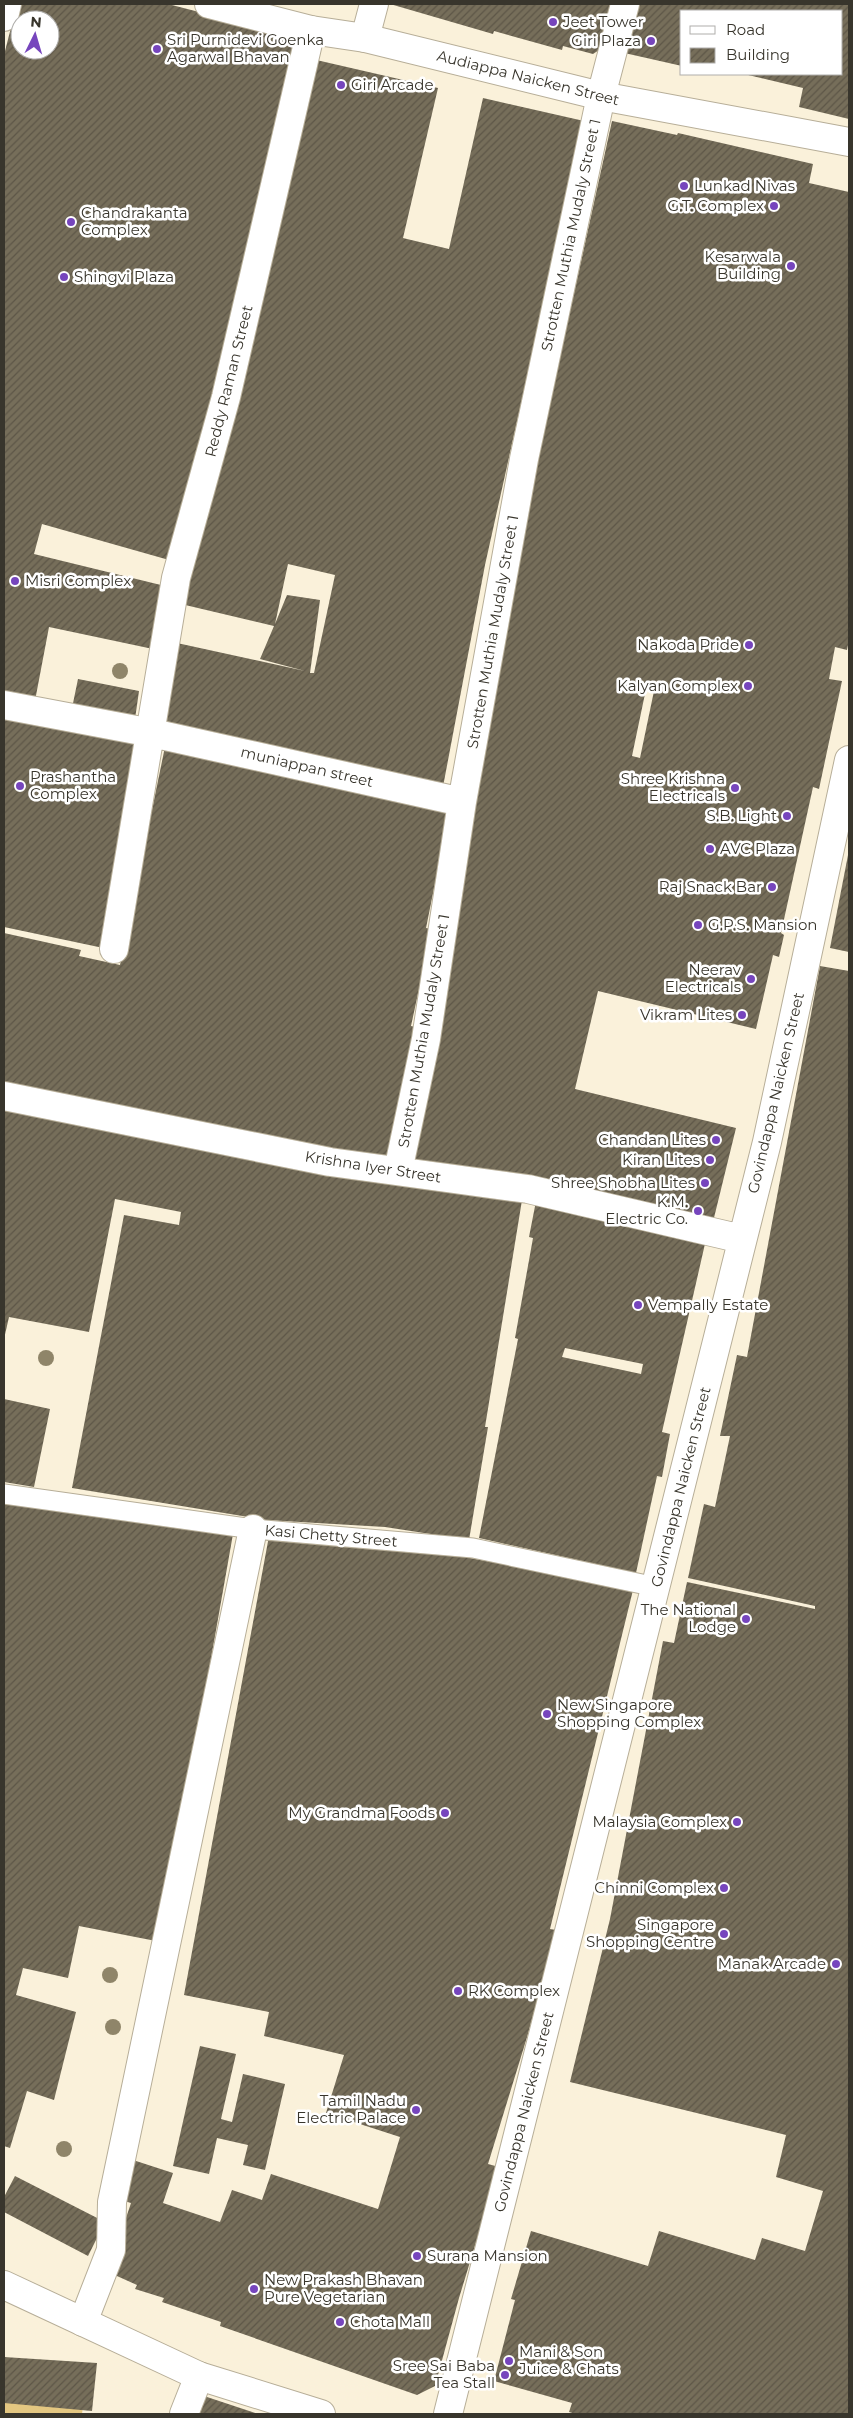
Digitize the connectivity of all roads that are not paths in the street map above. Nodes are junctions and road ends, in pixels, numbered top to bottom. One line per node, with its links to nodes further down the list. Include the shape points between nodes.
1 (7, 4): 5 (street)
2 (209, 4): 6 (street, Audiappa Naicken Street)
3 (374, 4): 7 (street)
4 (625, 4): 8 (street, Strotten Muthia Mudaly Street 1)
5 (4, 17)
6 (311, 30): 7 (street, Audiappa Naicken Street); 11 (street, Reddy Raman Street, via 226,396 176,578)
7 (365, 38): 8 (street, Audiappa Naicken Street)
8 (601, 96): 9 (street, Audiappa Naicken Street); 13 (street, Strotten Muthia Mudaly Street 1, via 526,450)
9 (849, 142)
10 (4, 705): 11 (street, muniappan street)
11 (152, 733): 13 (street, muniappan street); 14 (street)
12 (849, 760): 17 (street, Govindappa Naicken Street, via 767,1142)
13 (462, 802): 16 (street, Strotten Muthia Mudaly Street 1, via 426,1039)
14 (114, 949)
15 (4, 1096): 16 (street, Krishna Iyer Street, via 330,1162)
16 (398, 1171): 17 (street, Krishna Iyer Street, via 528,1190)
17 (742, 1240): 20 (street, Govindappa Naicken Street)
18 (4, 1494): 19 (lane, Kasi Chetty Street)
19 (253, 1529): 20 (lane, Kasi Chetty Street, via 473,1548); 22 (street, via 112,2202 111,2250)
20 (656, 1588): 26 (street, Govindappa Naicken Street)
21 (4, 2285): 22 (street)
22 (83, 2322): 23 (street)
23 (199, 2376): 24 (street); 25 (street)
24 (184, 2414)
25 (321, 2414)
26 (448, 2414)

